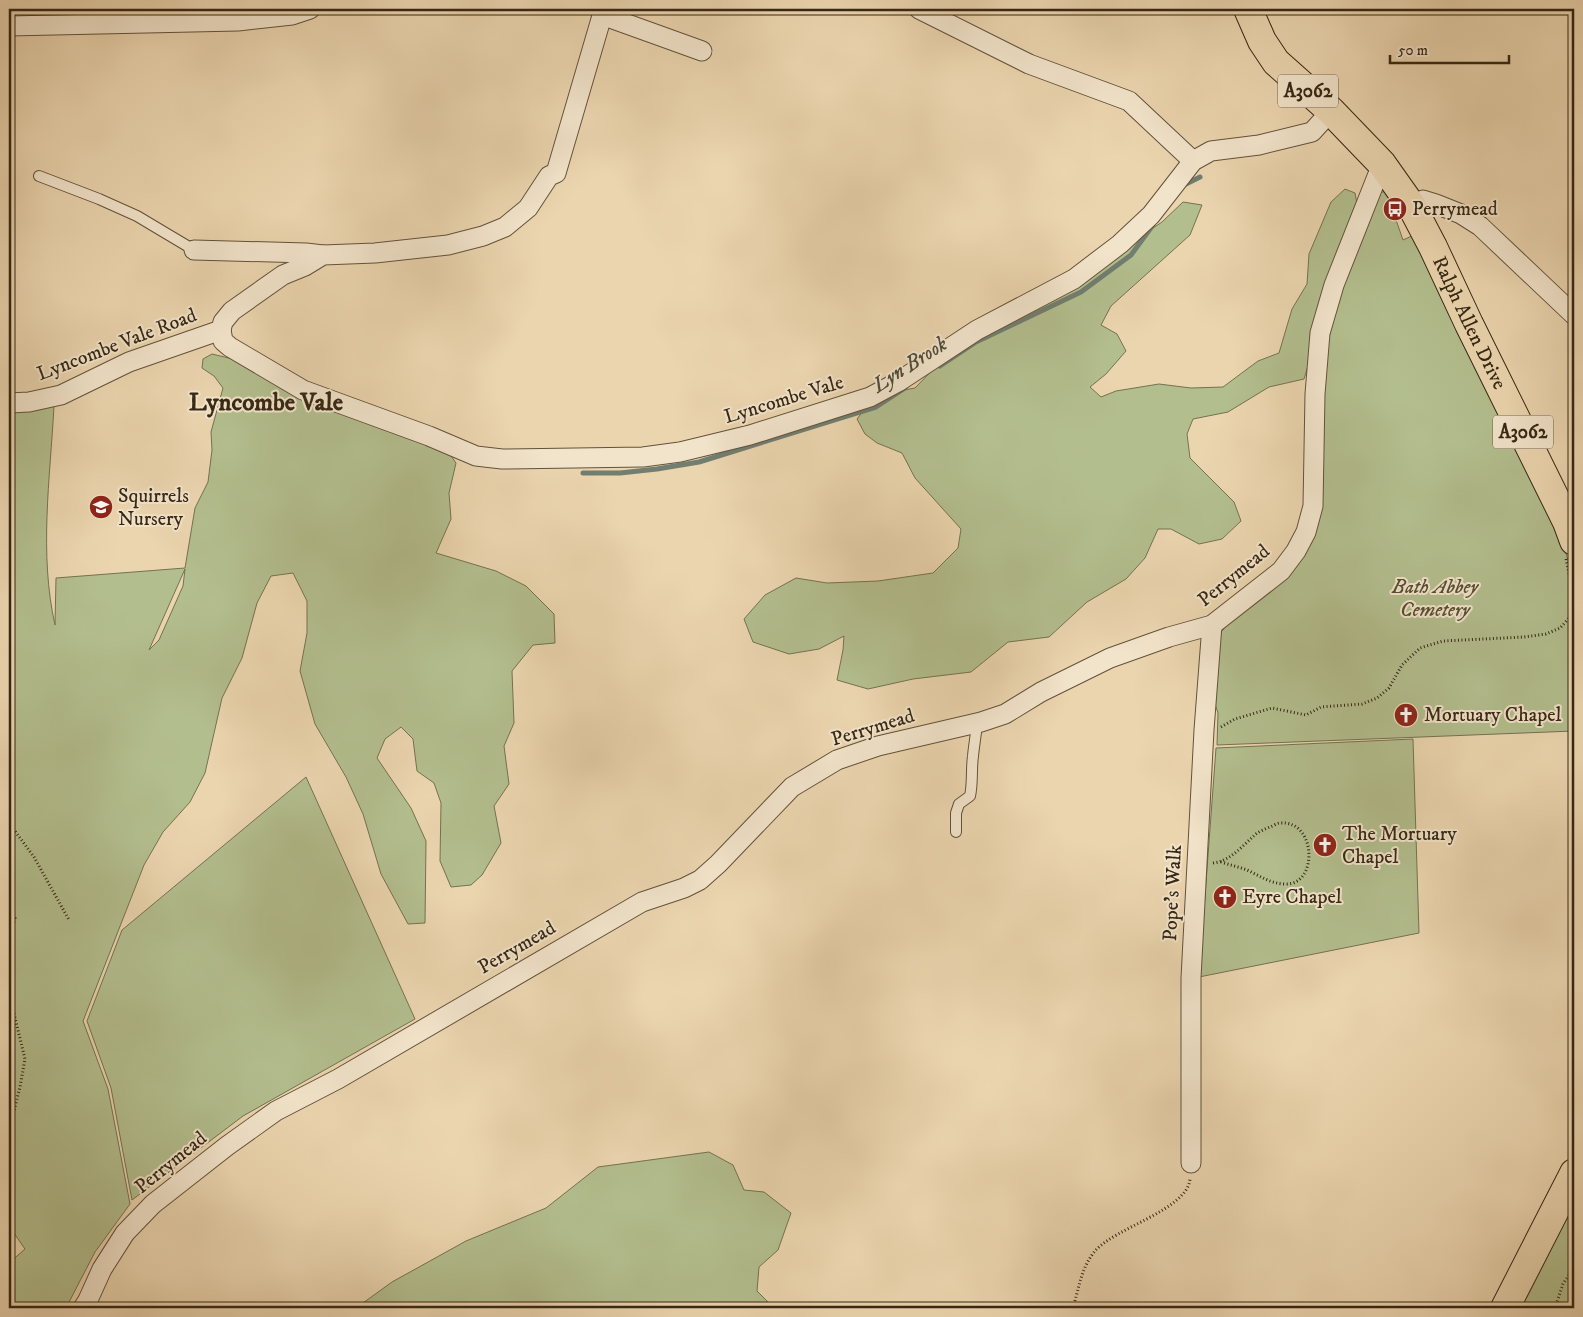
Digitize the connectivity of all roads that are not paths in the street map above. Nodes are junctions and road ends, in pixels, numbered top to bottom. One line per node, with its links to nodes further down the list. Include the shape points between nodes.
1 (310, 9): 5 (street, via 292,15 238,21)
2 (919, 9): 8 (street, via 1029,64 1129,101)
3 (1248, 9): 7 (main road, A3062, via 1262,41 1276,62)
4 (603, 12): 6 (street); 13 (street, Lyncombe Vale Road, via 556,173 549,176 528,208 505,227 448,245)
5 (9, 26)
6 (702, 51)
7 (1332, 111): 8 (street, Lyncombe Vale, via 1312,132 1260,145 1211,151); 9 (main road, A3062)
8 (1193, 161): 15 (street, Lyncombe Vale, via 1151,215 1089,268 977,330 898,382 870,397 750,435 680,452 643,457 502,459 476,456 303,390 230,347 223,341)
9 (1382, 164): 11 (main road, Ralph Allen Drive / A3062); 18 (street, Perrymead, via 1334,285 1320,333 1315,394 1313,506 1306,532 1282,571)
10 (39, 176): 12 (lane, via 137,216)
11 (1411, 205): 14 (street, via 1423,200 1461,214 1480,226); 17 (main road, Ralph Allen Drive / A3062)
12 (194, 250): 13 (street)
13 (323, 255): 15 (street, Lyncombe Vale Road, via 283,275 232,311)
14 (1574, 314)
15 (221, 330): 16 (street, Lyncombe Vale Road, via 129,362 61,395)
16 (9, 403)
17 (1574, 541)
18 (1212, 625): 19 (street, Perrymead, via 1110,658 1005,714); 21 (street, Pope's Walk, via 1191,978)
19 (977, 723): 20 (lane, via 972,757 973,785 970,796 958,804); 23 (street, Perrymead, via 878,746 837,760 792,787 700,880 642,902 276,1111 153,1204 125,1233)
20 (956, 832)
21 (1191, 1163)
22 (1574, 1173): 24 (main road)
23 (83, 1308)
24 (1505, 1308)

